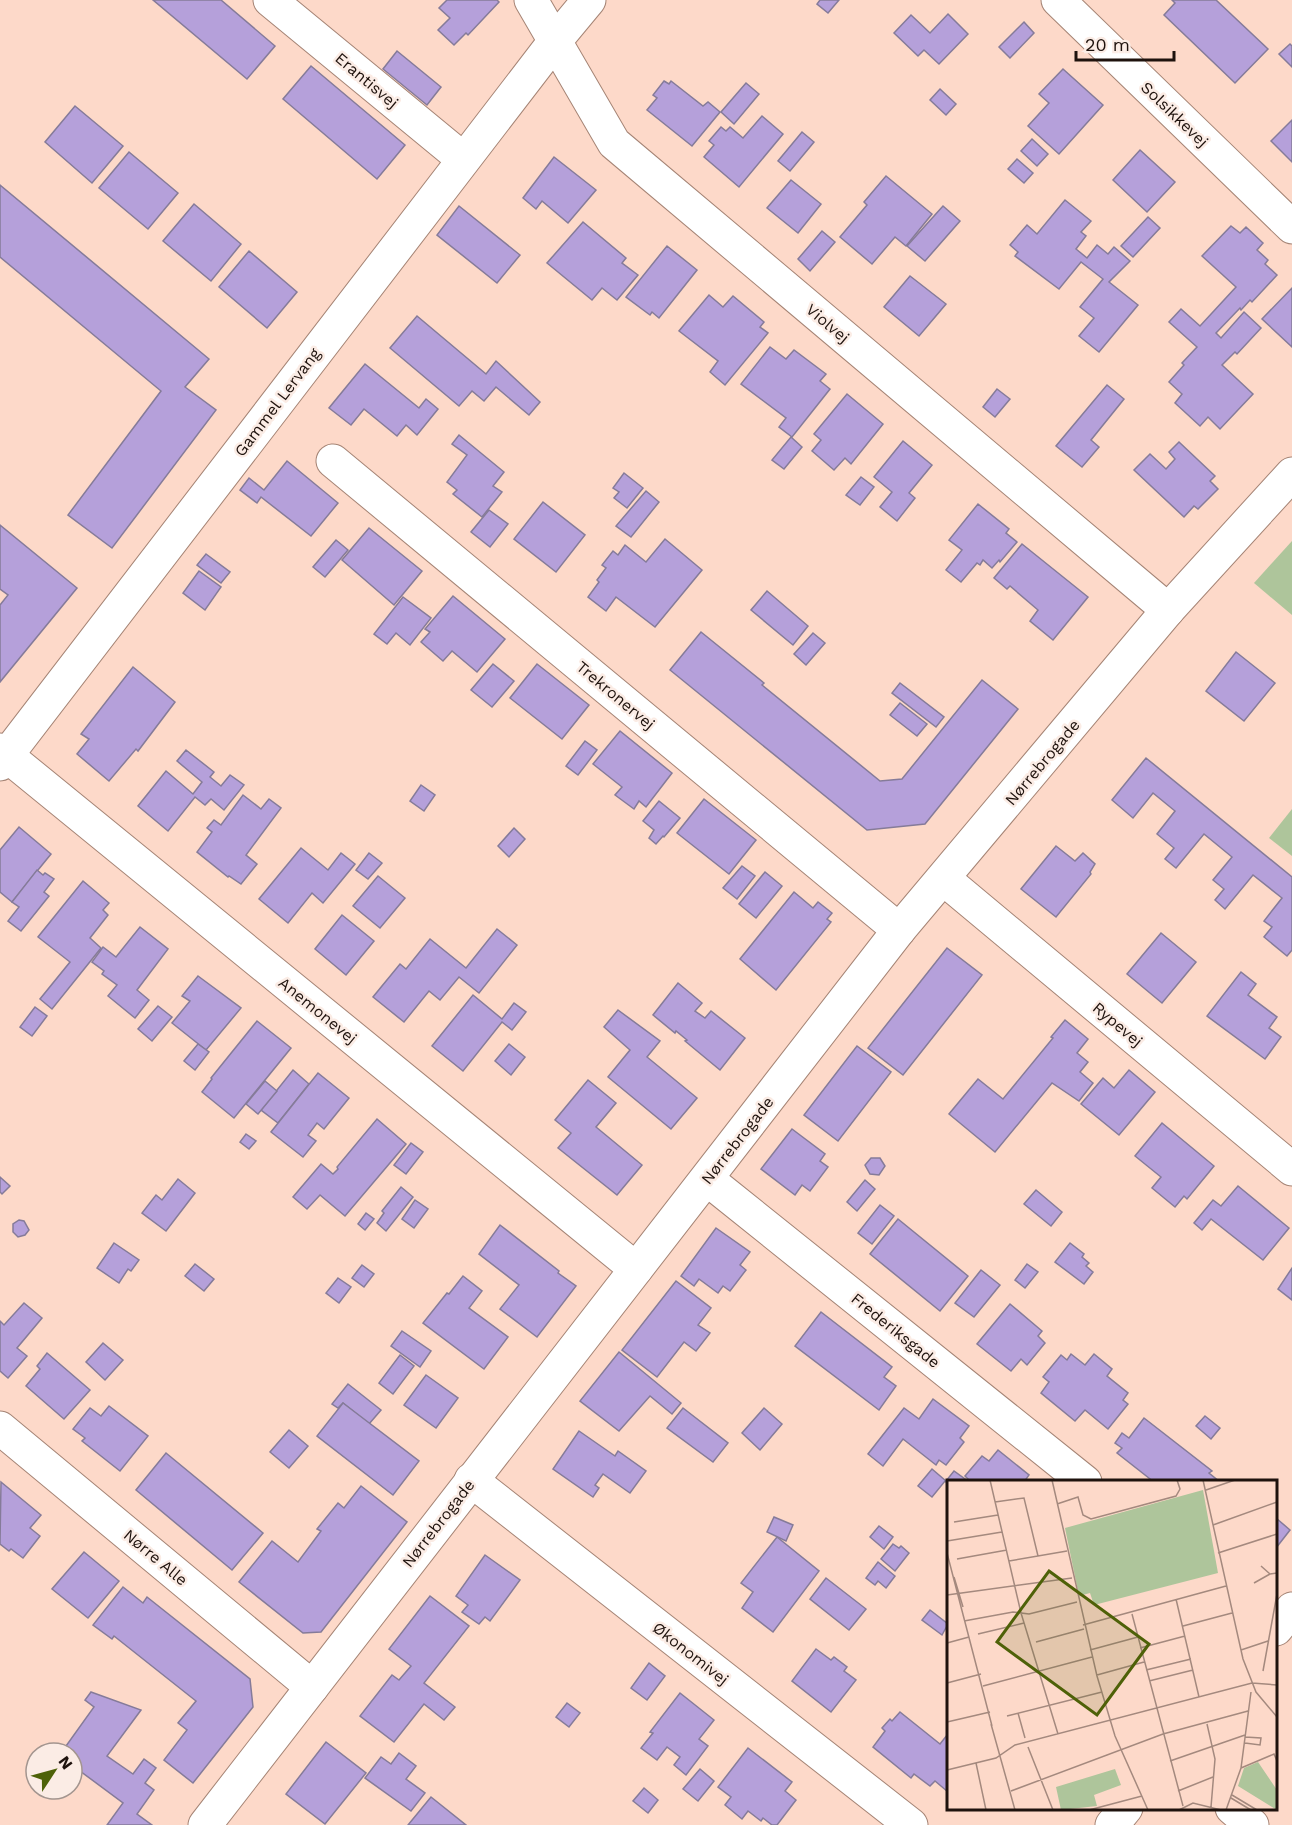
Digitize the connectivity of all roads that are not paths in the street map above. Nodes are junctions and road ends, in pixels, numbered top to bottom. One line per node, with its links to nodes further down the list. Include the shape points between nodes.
1 (270, 0): 6 (street, Erantisvej)
2 (531, 0): 5 (street, Violvej)
3 (590, 0): 5 (street, Gammel Lervang)
4 (1058, 0): 7 (street, Solsikkevej)
5 (555, 41): 6 (street, Gammel Lervang); 10 (street, Violvej, via 614,143)
6 (463, 159): 11 (street, Gammel Lervang)
7 (1292, 227)
8 (333, 461): 13 (street, Trekronervej)
9 (1292, 474): 10 (street, Nørrebrogade)
10 (1168, 610): 12 (street, Nørrebrogade)
11 (2, 756): 16 (street, Anemonevej)
12 (944, 879): 13 (street, Nørrebrogade); 14 (street, Rypevej)
13 (900, 930): 15 (street, Nørrebrogade)
14 (1292, 1169)
15 (707, 1179): 16 (street, Nørrebrogade); 19 (street, Frederiksgade)
16 (636, 1269): 18 (street, Nørrebrogade)
17 (0, 1428): 22 (street, Nørre Alle)
18 (471, 1480): 22 (street, Nørrebrogade); 26 (street, Økonomivej)
19 (1083, 1480)
20 (1292, 1609): 21 (street)
21 (1277, 1627)
22 (312, 1687): 25 (street, Nørrebrogade)
23 (1125, 1810): 27 (street)
24 (1233, 1810): 28 (street)
25 (206, 1825)
26 (911, 1825)
27 (1112, 1825)
28 (1252, 1825)

